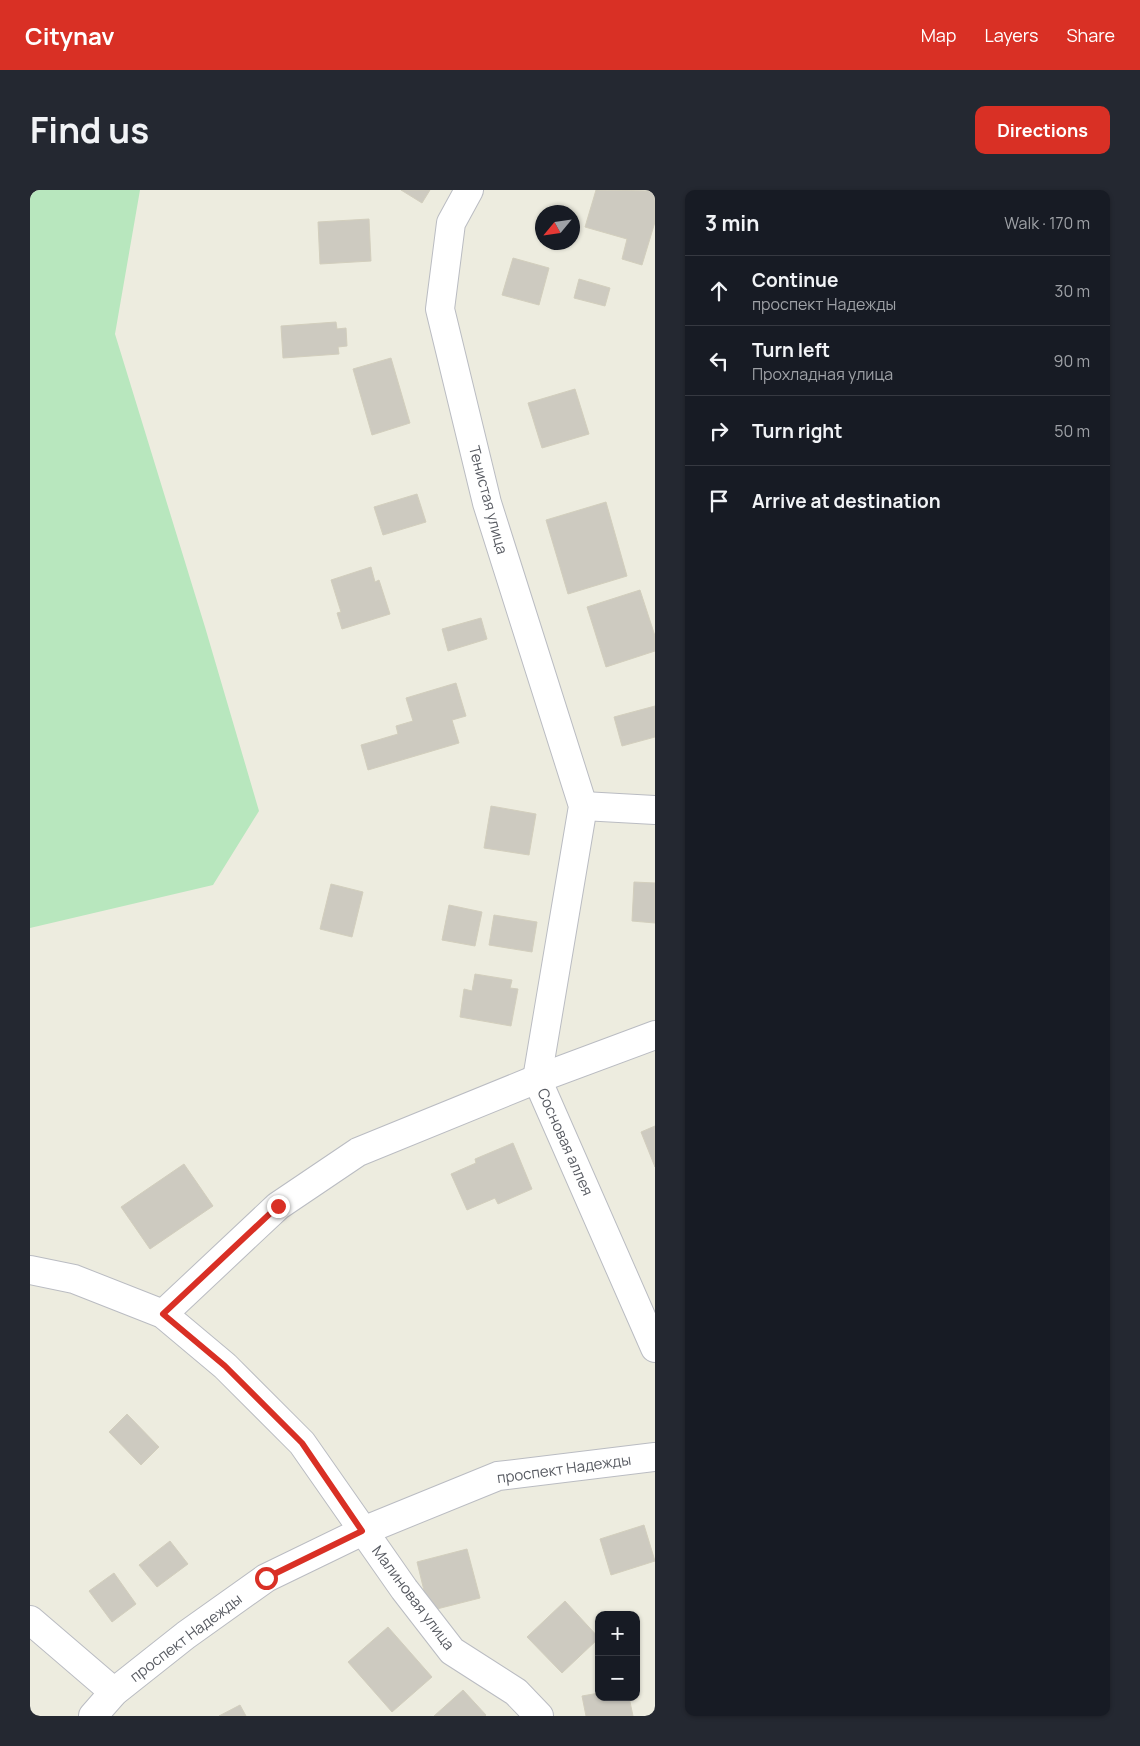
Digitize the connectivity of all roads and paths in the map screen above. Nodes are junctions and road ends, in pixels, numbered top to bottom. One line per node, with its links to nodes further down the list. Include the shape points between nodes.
1 (469, 190): 2 (street, Тенистая улица, via 451,223 440,309 487,503)
2 (583, 806): 3 (street); 5 (street, Сосновая аллея)
3 (655, 810)
4 (655, 1035): 5 (street)
5 (537, 1079): 7 (street, via 358,1152 278,1206); 8 (street, Сосновая аллея)
6 (30, 1270): 7 (street, Малиновая улица, via 74,1279)
7 (163, 1314): 10 (street, Малиновая улица, via 225,1366 302,1443)
8 (655, 1348)
9 (655, 1456): 10 (street, проспект Надежды, via 498,1476)
10 (362, 1531): 12 (street, проспект Надежды, via 266,1578); 14 (street, Малиновая улица, via 452,1651 516,1692)
11 (30, 1620): 12 (street)
12 (114, 1692): 13 (street, проспект Надежды)
13 (93, 1716)
14 (539, 1716)

